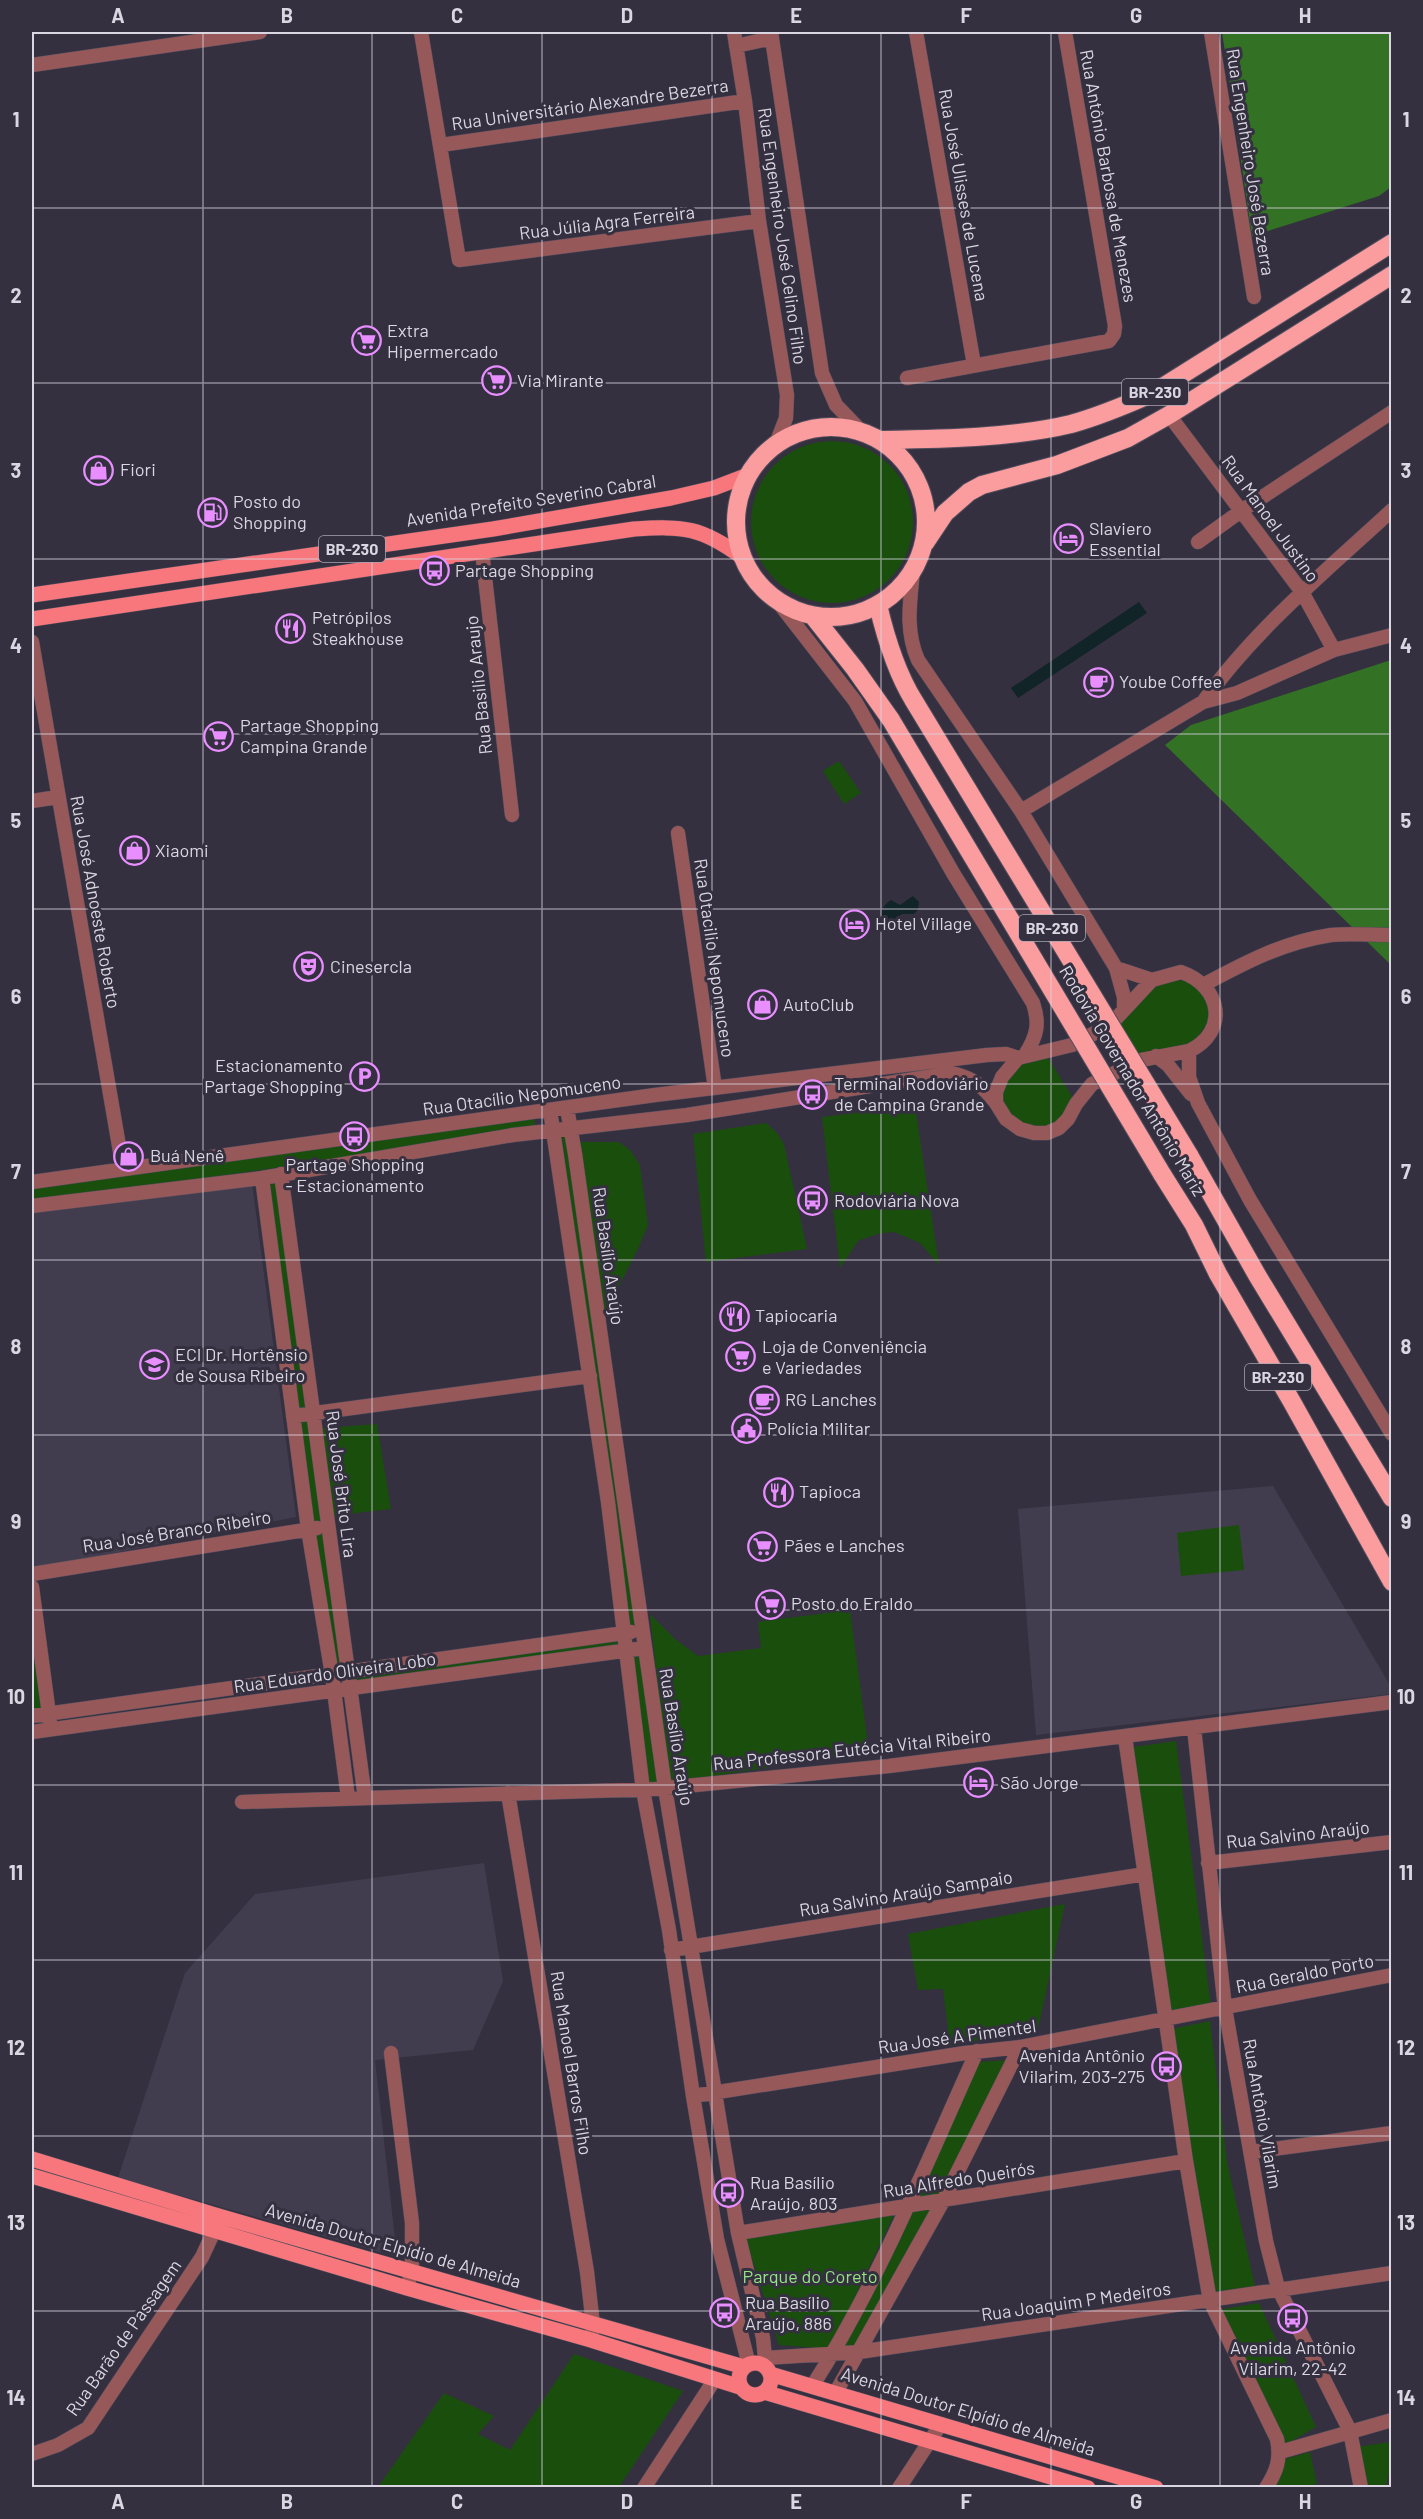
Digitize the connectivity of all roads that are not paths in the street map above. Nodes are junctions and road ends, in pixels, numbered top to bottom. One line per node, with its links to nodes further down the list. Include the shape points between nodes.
1 (260, 32): 6 (street)
2 (421, 32): 11 (street)
3 (916, 32): 16 (street, Rua José Ulisses de Lucena)
4 (1065, 32): 16 (street, Rua Antônio Barbosa de Menezes, via 1114,334 1109,341)
5 (1211, 32): 15 (street, Rua Engenheiro José Bezerra)
6 (239, 33): 9 (street)
7 (771, 35): 8 (street); 20 (street, Rua Engenheiro José Celino Filho, via 822,373 836,405)
8 (735, 39): 10 (street, Rua Engenheiro José Celino Filho)
9 (32, 65)
10 (745, 101): 11 (street, Rua Universitário Alexandre Bezerra); 12 (street, Rua Engenheiro José Celino Filho)
11 (441, 146): 12 (street, Rua Júlia Agra Ferreira, via 459,260)
12 (759, 221): 22 (street, Rua Engenheiro José Celino Filho, via 787,395 786,418)
13 (1392, 243): 21 (highway, BR-230, via 1153,393 1114,411 1069,424 1008,433)
14 (1392, 275): 19 (highway, BR-230)
15 (1254, 297)
16 (974, 365): 17 (street)
17 (907, 378)
18 (1392, 412): 25 (street)
19 (1169, 415): 25 (street, Rua Manoel Justino); 27 (highway, BR-230, via 1128,438 1057,465 982,485 956,501)
20 (861, 431): 21 (highway); 22 (highway, via 822,427 803,430)
21 (882, 440): 27 (highway, via 905,460 920,486 927,514)
22 (776, 444): 23 (highway)
23 (748, 475): 29 (highway, via 736,516); 32 (main road, Avenida Prefeito Severino Cabral / BR-230, via 671,498 492,529)
24 (1392, 510): 31 (street)
25 (1241, 511): 26 (street); 31 (street, Rua Manoel Justino)
26 (1198, 542)
27 (924, 544): 30 (highway)
28 (482, 551): 29 (main road, BR-230, via 675,526 713,538); 36 (main road, BR-230); 44 (street, Rua Basilio Araujo)
29 (742, 558): 33 (highway, via 751,574)
30 (913, 571): 34 (highway, via 898,590); 43 (street, via 908,619 912,649)
31 (1302, 592): 39 (street, Rua Manoel Justino); 40 (street, via 1224,672)
32 (32, 595)
33 (778, 602): 35 (highway); 53 (street, via 855,701 1033,1003 1038,1020 1036,1035)
34 (878, 605): 35 (highway, via 836,618); 71 (highway, Rodovia Governador Antônio Mariz / BR-230, bridge, via 904,685)
35 (813, 616): 75 (highway, Rodovia Governador Antônio Mariz / BR-230, bridge, via 891,720 1194,1225)
36 (32, 619)
37 (1392, 635): 39 (street)
38 (32, 642): 41 (street, Rua José Adnoeste Roberto)
39 (1334, 650): 40 (street, via 1237,693)
40 (1203, 702): 43 (street)
41 (58, 797): 42 (street); 62 (street, Rua José Adnoeste Roberto)
42 (32, 801)
43 (1021, 811): 47 (street)
44 (512, 815)
45 (678, 833): 55 (street, Rua Otacilio Nepomuceno)
46 (1392, 935): 49 (street, via 1333,935 1298,941 1261,954)
47 (1116, 968): 48 (street); 50 (street)
48 (1152, 980): 49 (street, via 1181,972); 50 (street, Rua Otacílio Nepomuceno)
49 (1205, 984): 51 (street, via 1215,1006 1215,1020 1208,1035)
50 (1124, 1010): 53 (street, Rua Otacílio Nepomuceno, via 1110,1025 1072,1045)
51 (1189, 1051): 52 (street, Rua Otacílio Nepomuceno); 57 (street, via 1189,1077)
52 (1156, 1056): 56 (street, Rua Otacílio Nepomuceno, via 1092,1084 1068,1119 1047,1133 1020,1129 1006,1119); 57 (street)
53 (1022, 1057): 54 (street, Rua Otacílio Nepomuceno, via 987,1055); 56 (street, via 1002,1077)
54 (921, 1071): 55 (street, Rua Otacílio Nepomuceno); 56 (street, Rua Otacílio Nepomuceno, via 969,1077); 60 (street, Rua Otacílio Nepomuceno, via 687,1115)
55 (715, 1088): 58 (street, Rua Otacílio Nepomuceno)
56 (996, 1103)
57 (1198, 1103): 70 (street, via 1250,1200)
58 (567, 1108): 59 (street, Rua Otacílio Nepomuceno); 60 (street, Rua Basílio Araújo)
59 (550, 1110): 61 (street, Rua Basílio Araújo); 62 (street, Rua Otacílio Nepomuceno)
60 (572, 1129): 61 (street, Rua Otacílio Nepomuceno); 77 (street, Rua Basílio Araújo)
61 (553, 1130): 63 (street, Rua Otacílio Nepomuceno); 67 (street, Rua Basílio Araújo)
62 (123, 1169): 65 (street, Rua Otacílio Nepomuceno)
63 (281, 1174): 64 (street, Rua Otacílio Nepomuceno); 68 (street, Rua José Brito Lira)
64 (262, 1178): 66 (street, Rua Otacílio Nepomuceno); 69 (street, Rua José Brito Lira)
65 (32, 1182)
66 (32, 1206)
67 (590, 1377): 68 (street); 78 (street, Rua Basílio Araújo)
68 (315, 1412): 69 (street); 72 (street, Rua José Brito Lira)
69 (293, 1416): 73 (street, Rua José Brito Lira)
70 (1392, 1434)
71 (1392, 1498)
72 (328, 1526): 73 (street, Rua José Branco Ribeiro); 81 (street, Rua José Brito Lira)
73 (308, 1529): 74 (street, Rua José Branco Ribeiro); 82 (street, Rua José Brito Lira)
74 (32, 1574)
75 (1392, 1582)
76 (32, 1587): 86 (street)
77 (642, 1631): 78 (street, Rua Eduardo Oliveira Lobo); 79 (street, Rua Basílio Araújo)
78 (623, 1634): 80 (street, Rua Basílio Araújo); 81 (street, Rua Eduardo Oliveira Lobo)
79 (644, 1648): 80 (street, Rua Eduardo Oliveira Lobo); 92 (street, Rua Basílio Araújo)
80 (625, 1650): 83 (street, Rua Eduardo Oliveira Lobo); 93 (street, Rua Basílio Araújo)
81 (348, 1672): 82 (street, Rua Eduardo Oliveira Lobo); 83 (street, Rua José Brito Lira)
82 (332, 1675): 84 (street, Rua José Brito Lira); 86 (street, Rua Eduardo Oliveira Lobo)
83 (350, 1689): 84 (street, Rua Eduardo Oliveira Lobo); 96 (street, Rua José Brito Lira)
84 (333, 1692): 89 (street, Rua Eduardo Oliveira Lobo); 95 (street, Rua José Brito Lira)
85 (1392, 1702): 88 (street, Rua Professora Eutécia Vital Ribeiro)
86 (49, 1714): 87 (street, Rua Eduardo Oliveira Lobo); 89 (street)
87 (32, 1717): 90 (street)
88 (1194, 1728): 91 (street, Rua Professora Eutécia Vital Ribeiro); 99 (street, Rua Antônio Vilarim)
89 (50, 1730): 90 (street, Rua Eduardo Oliveira Lobo)
90 (32, 1732)
91 (1125, 1737): 92 (street, Rua Professora Eutécia Vital Ribeiro); 100 (street)
92 (665, 1788): 93 (street, Rua Professora Eutécia Vital Ribeiro); 101 (street, Rua Basílio Araújo)
93 (643, 1790): 94 (street, Rua Professora Eutécia Vital Ribeiro); 102 (street, Rua Basílio Araújo)
94 (508, 1793): 96 (street, Rua Professora Eutécia Vital Ribeiro); 126 (street, Rua Manoel Barros Filho, via 587,2272)
95 (348, 1798): 96 (street, Rua Professora Eutécia Vital Ribeiro); 97 (street, Rua Professora Eutécia Vital Ribeiro)
96 (364, 1798)
97 (242, 1802)
98 (1392, 1842): 99 (street, Rua Salvino Araújo)
99 (1208, 1863): 104 (street, Rua Antônio Vilarim)
100 (1145, 1874): 101 (street, Rua Salvino Araújo Sampaio); 105 (street)
101 (693, 1947): 102 (street, Rua Salvino Araújo Sampaio); 109 (street, Rua Basílio Araújo)
102 (671, 1950): 110 (street, Rua Basílio Araújo)
103 (1392, 1975): 104 (street, Rua Geraldo Porto)
104 (1225, 2008): 105 (street, Rua José A Pimentel); 112 (street, Rua Antônio Vilarim)
105 (1167, 2020): 106 (street, Rua José A Pimentel); 114 (street)
106 (1020, 2047): 107 (street, Rua José A Pimentel); 116 (street)
107 (977, 2051): 109 (street, Rua José A Pimentel); 117 (street)
108 (391, 2053): 121 (street, via 412,2223)
109 (717, 2091): 110 (street, Rua José A Pimentel); 120 (street, Rua Basílio Araújo)
110 (693, 2096): 129 (street, Rua Basílio Araújo, via 717,2239)
111 (1392, 2133): 112 (street)
112 (1251, 2152): 124 (street, Rua Antônio Vilarim)
113 (32, 2159): 118 (main road, Avenida Doutor Elpídio de Almeida)
114 (1186, 2162): 116 (street, Rua Alfredo Queirós); 125 (street)
115 (32, 2176): 119 (main road, Avenida Doutor Elpídio de Almeida)
116 (943, 2201): 117 (street, Rua Alfredo Queirós); 127 (street)
117 (908, 2206): 120 (street, Rua Alfredo Queirós); 128 (street)
118 (215, 2215): 119 (street, Rua Barão de Passagem); 121 (main road, Avenida Doutor Elpídio de Almeida)
119 (214, 2231): 123 (main road, Avenida Doutor Elpídio de Almeida); 141 (street, Rua Barão de Passagem, via 202,2256 88,2428)
120 (738, 2233): 130 (street, Rua Basílio Araújo)
121 (412, 2271): 123 (street); 126 (main road, Avenida Doutor Elpídio de Almeida)
122 (1392, 2273): 124 (street, Rua Joaquim P Medeiros)
123 (407, 2288): 126 (main road, Avenida Doutor Elpídio de Almeida)
124 (1278, 2288): 125 (street, Rua Joaquim P Medeiros); 138 (street, Rua Antônio Vilarim)
125 (1210, 2301): 127 (street, Rua Joaquim P Medeiros); 140 (street)
126 (592, 2332): 129 (main road, Avenida Doutor Elpídio de Almeida); 131 (main road, Avenida Doutor Elpídio de Almeida)
127 (859, 2352): 128 (street, Rua Joaquim P Medeiros); 135 (street)
128 (833, 2354): 130 (street, Rua Joaquim P Medeiros); 132 (street)
129 (746, 2366): 130 (main road); 133 (main road, via 740,2373)
130 (767, 2367): 132 (main road, Avenida Doutor Elpídio de Almeida); 134 (main road, via 770,2383)
131 (715, 2379): 133 (main road, Avenida Doutor Elpídio de Almeida); 142 (street)
132 (813, 2385): 135 (main road, Avenida Doutor Elpídio de Almeida)
133 (740, 2387): 134 (main road, via 750,2395)
134 (764, 2392): 139 (main road, Avenida Doutor Elpídio de Almeida)
135 (836, 2392): 137 (main road, Avenida Doutor Elpídio de Almeida)
136 (1392, 2420): 138 (street)
137 (941, 2424): 139 (street); 145 (main road, Avenida Doutor Elpídio de Almeida)
138 (1350, 2431): 140 (street); 147 (street, Rua Antônio Vilarim)
139 (930, 2442): 143 (street); 144 (main road, Avenida Doutor Elpídio de Almeida)
140 (1280, 2452): 146 (street, via 1279,2463)
141 (32, 2454)
142 (644, 2487)
143 (899, 2487)
144 (1088, 2487)
145 (1156, 2487)
146 (1266, 2487)
147 (1361, 2487)

